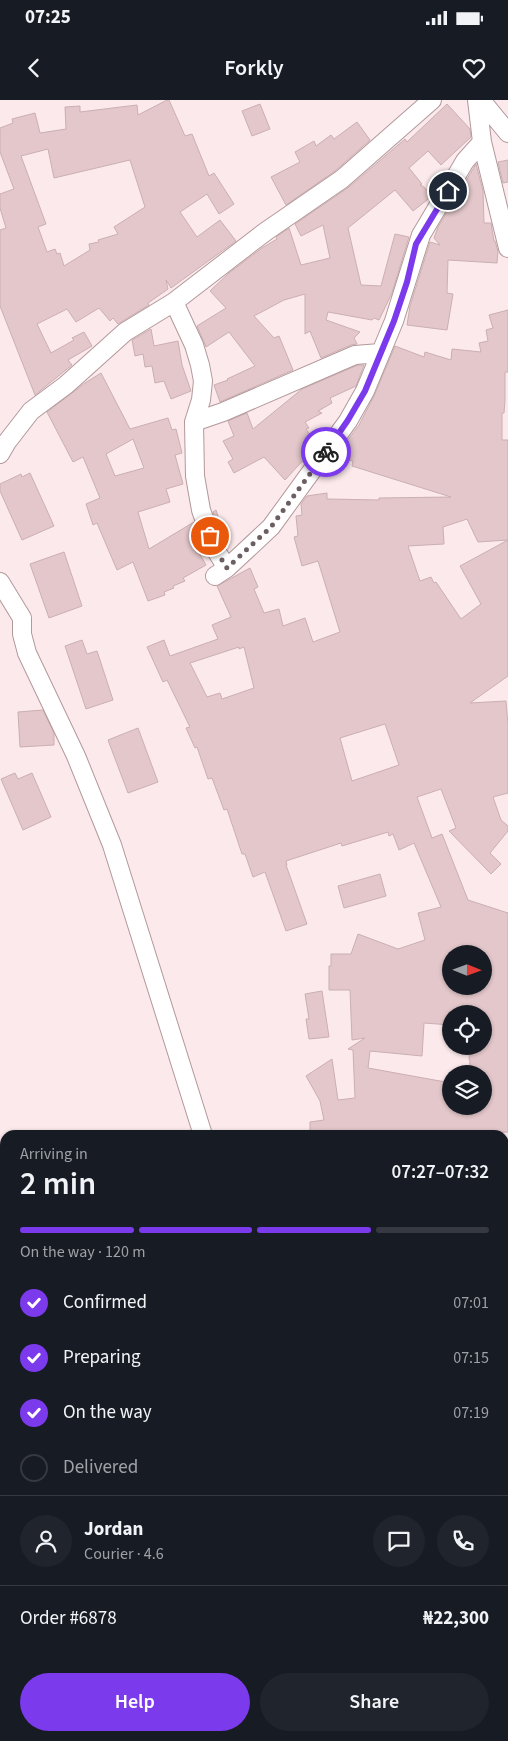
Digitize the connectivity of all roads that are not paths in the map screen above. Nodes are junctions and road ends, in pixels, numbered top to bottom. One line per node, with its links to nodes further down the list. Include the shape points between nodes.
1 (432, 100): 6 (street, via 342,179 265,232)
2 (479, 100): 3 (street); 4 (street)
3 (508, 133)
4 (482, 142): 5 (street); 7 (street, via 465,161 421,235 394,321)
5 (508, 248)
6 (174, 302): 8 (street, via 194,345 203,381); 9 (street, via 125,332 66,385 31,411)
7 (380, 353): 8 (street, via 355,355); 8 (street, via 365,391 348,420 271,527 221,572 194,476)
8 (194, 422)
9 (0, 454)
10 (0, 582): 11 (street, via 22,618 26,653 76,756 112,846)
11 (201, 1130)

